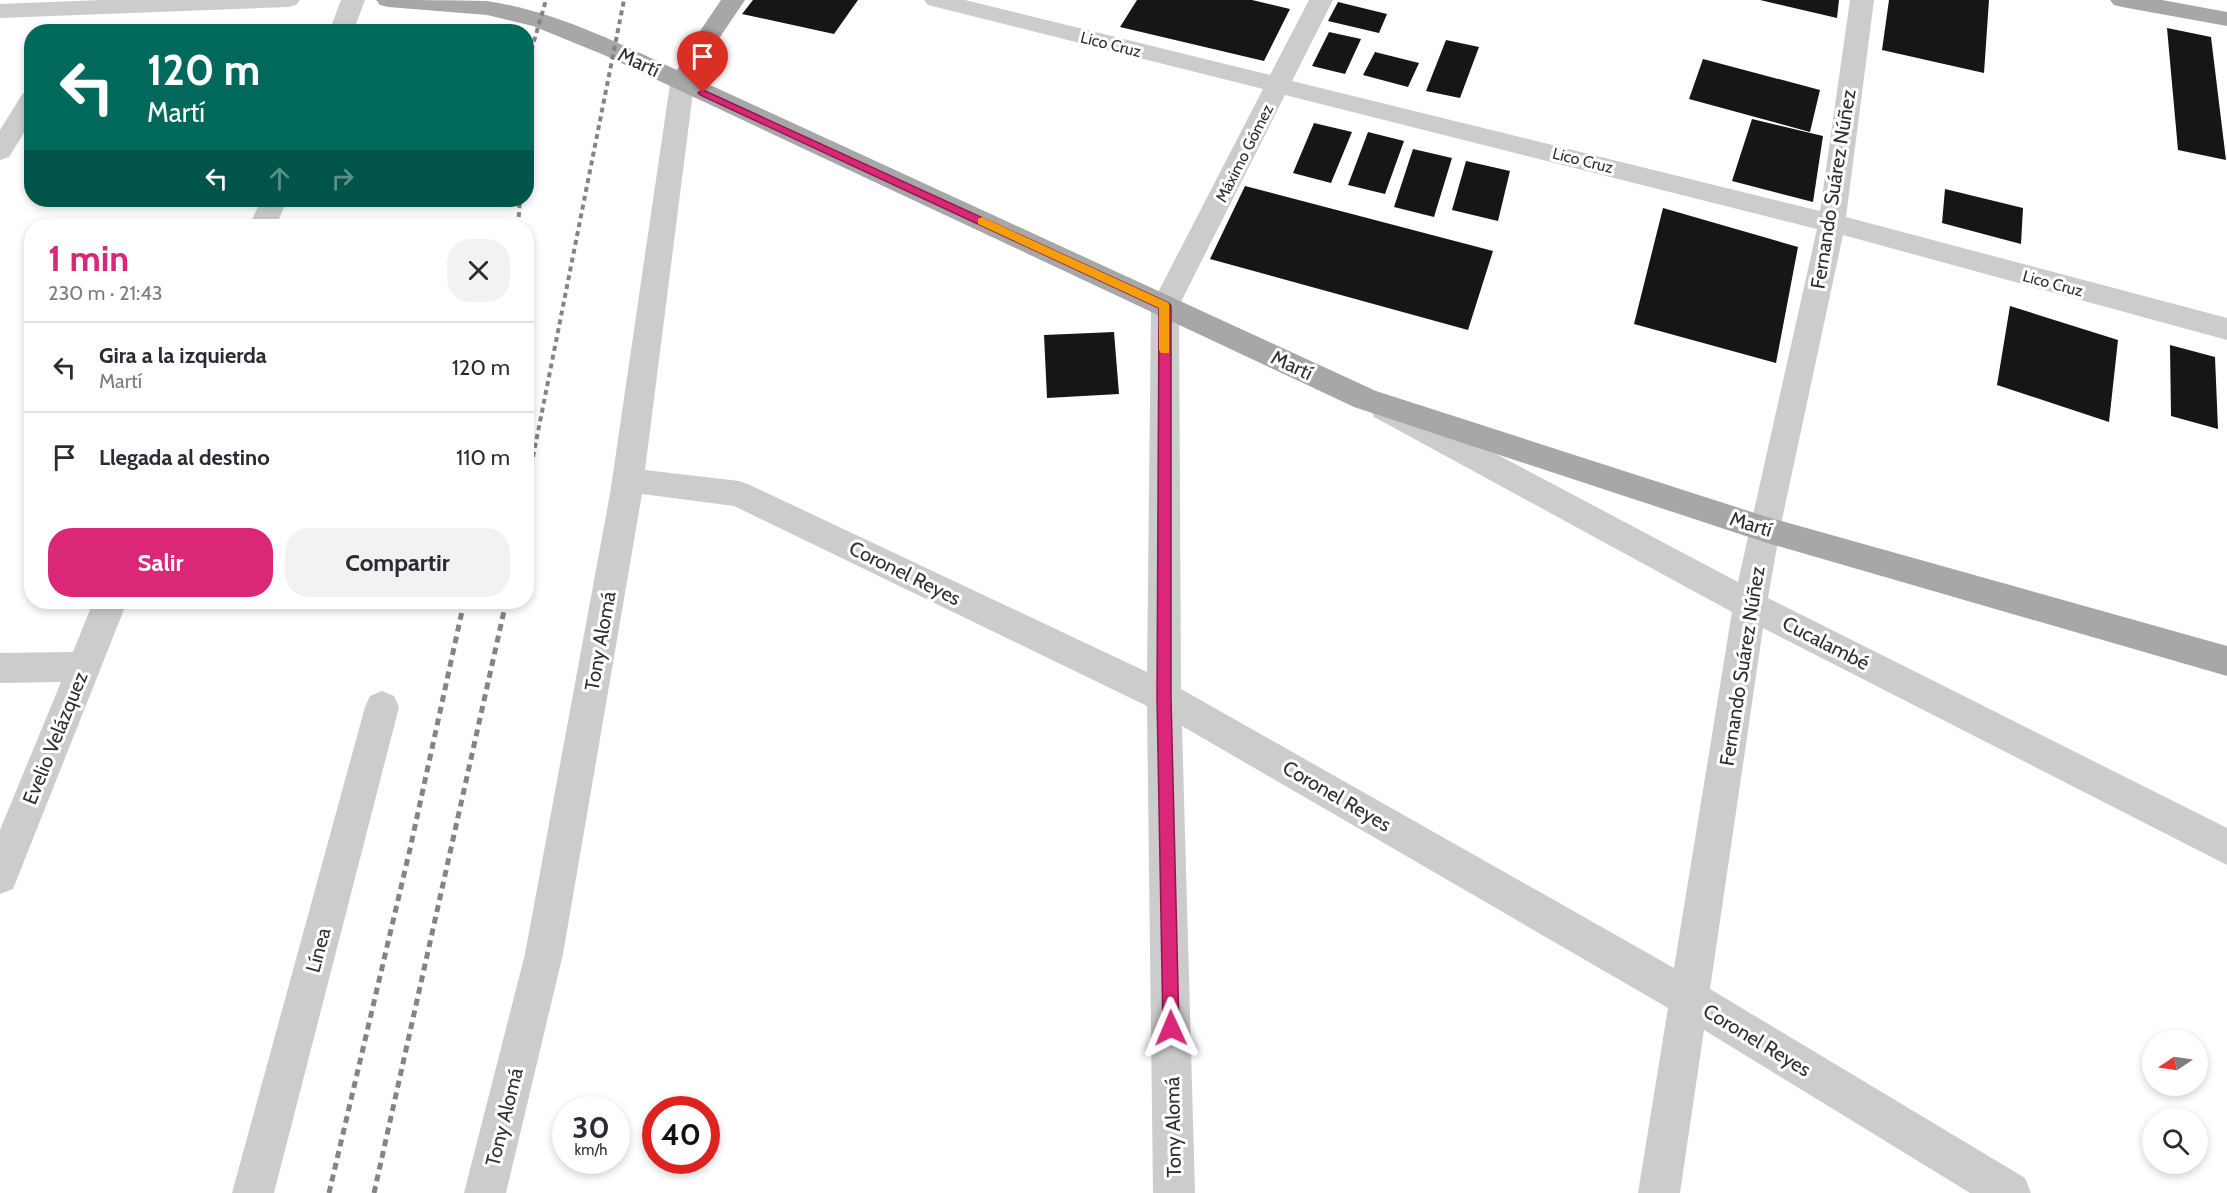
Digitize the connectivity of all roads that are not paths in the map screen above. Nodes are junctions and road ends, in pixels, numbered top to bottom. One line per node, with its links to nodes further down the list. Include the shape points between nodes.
1 (288, 0): 9 (street)
2 (353, 0): 13 (street)
3 (388, 0): 14 (main road, Martí, via 487,8 540,20 643,62)
4 (733, 0): 14 (main road)
5 (936, 0): 15 (street, Lico Cruz)
6 (1321, 0): 15 (street, Máximo Gómez)
7 (1862, 0): 18 (street, Fernando Suárez Núñez)
8 (2122, 0): 11 (main road)
9 (86, 8): 10 (street); 12 (street)
10 (0, 11)
11 (2227, 19)
12 (77, 24)
13 (344, 24)
14 (682, 84): 19 (main road, Martí); 22 (street, Tony Alomá)
15 (1280, 84): 18 (street, Lico Cruz); 19 (street, Máximo Gómez)
16 (24, 112): 17 (street)
17 (0, 151)
18 (1832, 223): 20 (street, Lico Cruz); 23 (street, Fernando Suárez Núñez)
19 (1165, 306): 21 (main road, Martí); 29 (street, Tony Alomá)
20 (2227, 329)
21 (1365, 399): 23 (main road, Martí); 24 (street, Cucalambé)
22 (628, 480): 29 (street, Coronel Reyes, via 739,494); 35 (street, Tony Alomá, via 544,954)
23 (1764, 529): 24 (street, Fernando Suárez Núñez); 26 (main road, Martí)
24 (1750, 605): 31 (street, Cucalambé); 33 (street, Fernando Suárez Núñez)
25 (107, 609): 27 (street, Evelio Velázquez)
26 (2227, 661)
27 (83, 667): 28 (street); 32 (street, Evelio Velázquez)
28 (0, 668)
29 (1164, 697): 33 (street, Coronel Reyes); 36 (street, Tony Alomá)
30 (382, 707): 34 (street, Línea)
31 (2227, 847)
32 (0, 876)
33 (1690, 999): 37 (street, Fernando Suárez Núñez); 38 (street, Coronel Reyes)
34 (253, 1193)
35 (485, 1193)
36 (1174, 1193)
37 (1659, 1193)
38 (2010, 1193)

